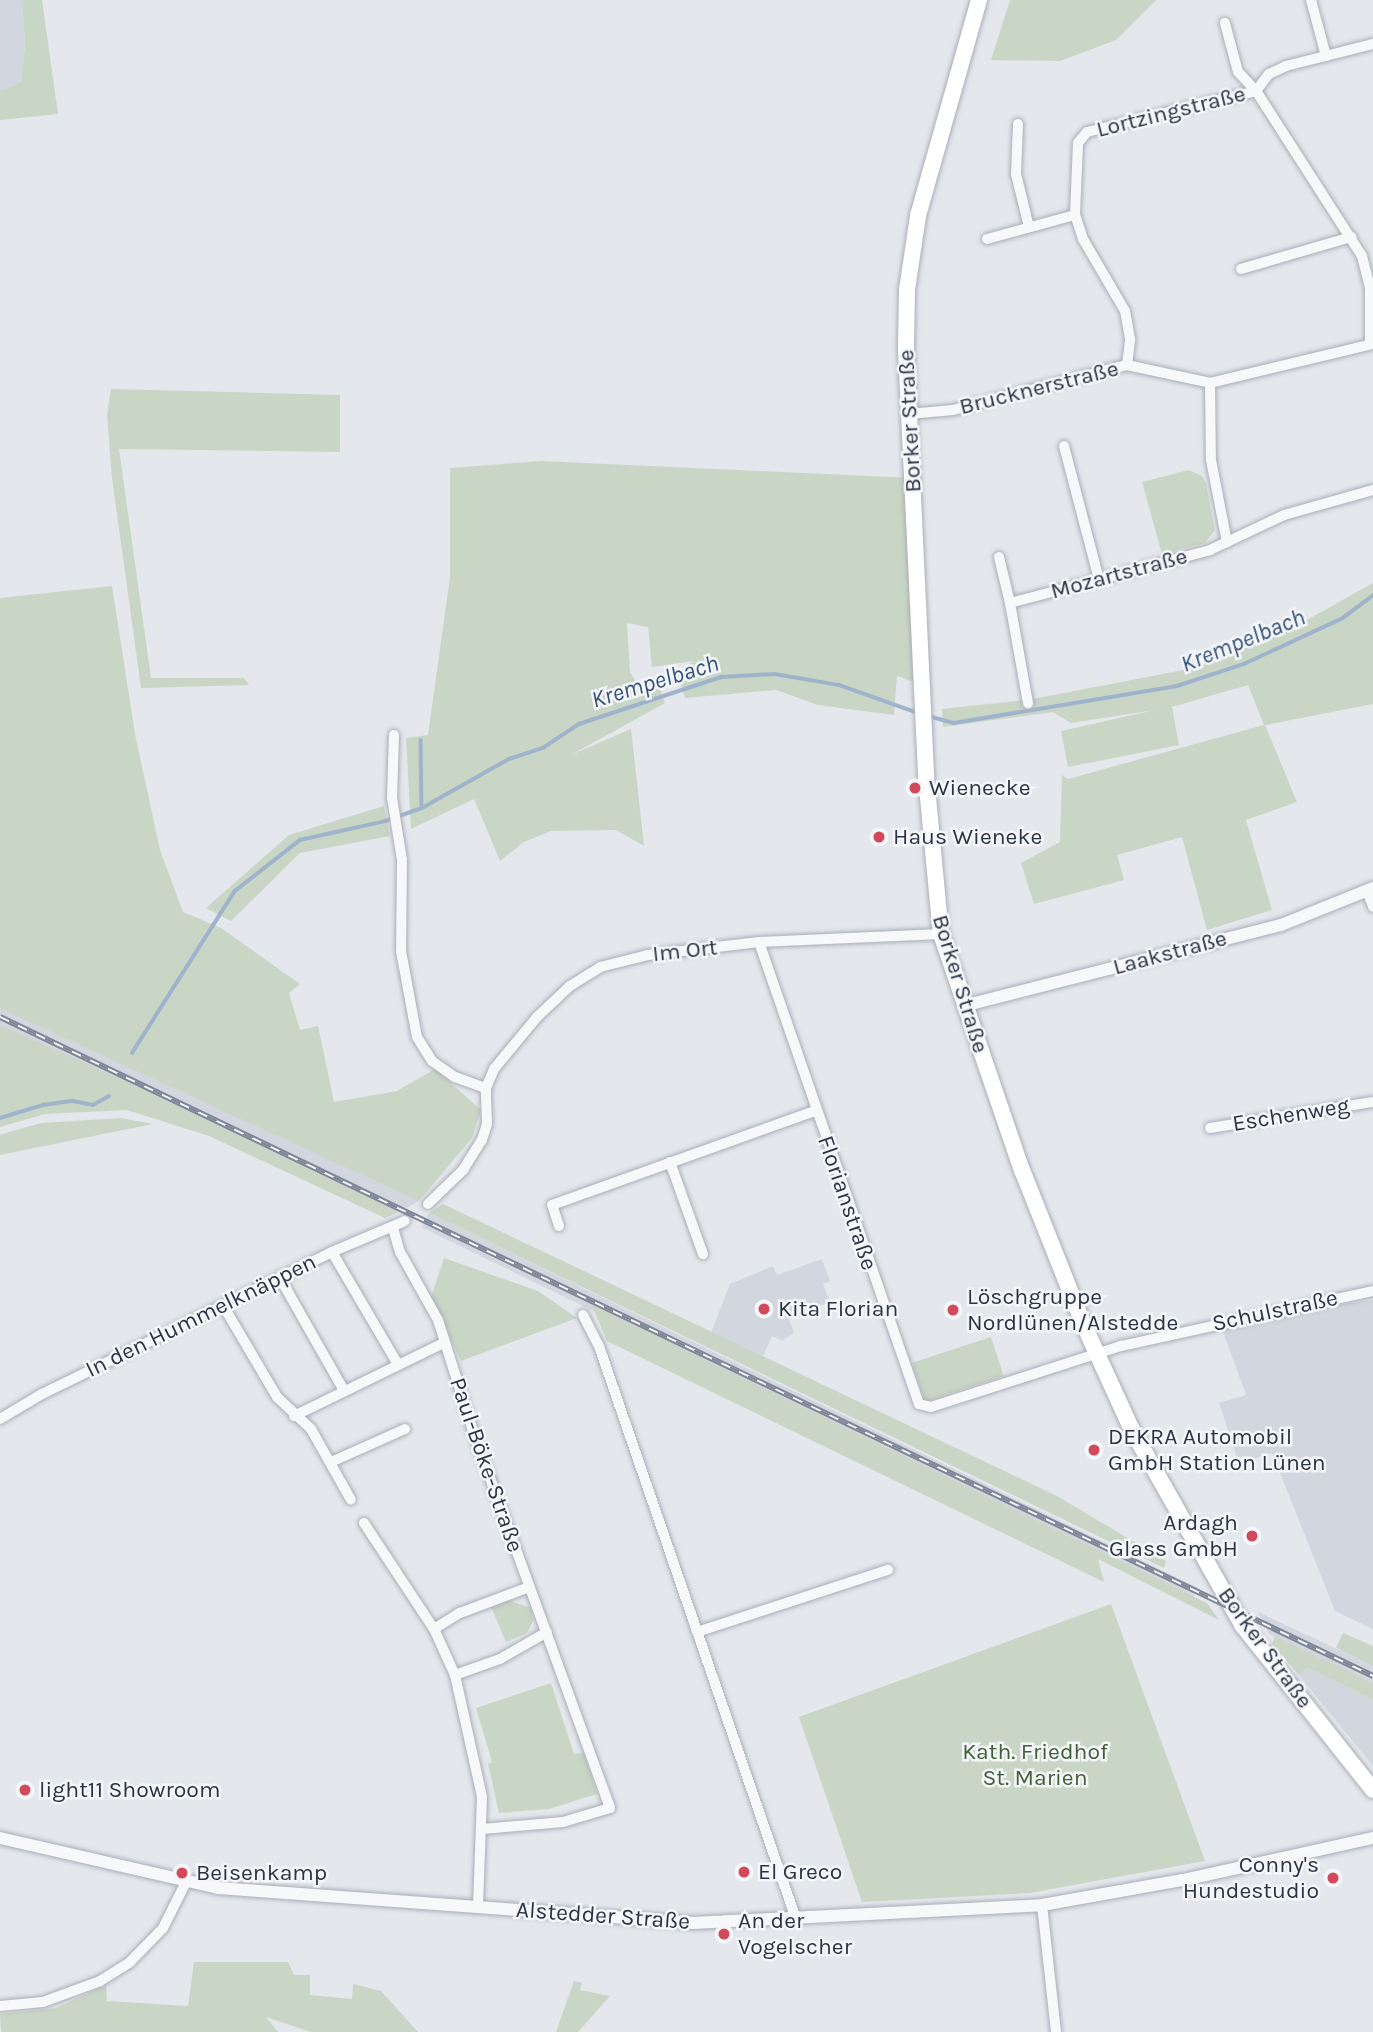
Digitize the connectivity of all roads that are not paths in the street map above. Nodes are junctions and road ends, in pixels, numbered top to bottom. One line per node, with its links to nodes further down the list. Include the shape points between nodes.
1 (979, 0): 16 (main road, Borker Straße, via 939,136 912,252 906,337)
2 (1311, 0): 5 (street)
3 (1225, 23): 6 (street, via 1238,72)
4 (1373, 44): 5 (street)
5 (1326, 56): 6 (street, via 1269,74)
6 (1256, 91): 8 (street, Lortzingstraße, via 1087,132 1078,143); 10 (street)
7 (1018, 124): 9 (street, via 1016,174)
8 (1075, 215): 9 (street); 14 (street, Lortzingstraße, via 1083,239 1129,322)
9 (1028, 227): 11 (street)
10 (1351, 237): 12 (street); 13 (street, via 1368,272)
11 (987, 239)
12 (1241, 269)
13 (1372, 343): 15 (street, Brucknerstraße)
14 (1128, 365): 15 (street, Brucknerstraße); 16 (street, Brucknerstraße, via 953,410)
15 (1210, 383): 19 (street, via 1211,460)
16 (909, 414): 27 (main road, Borker Straße, via 923,713)
17 (1064, 446): 21 (street)
18 (1373, 490): 19 (street, Mozartstraße, via 1284,515)
19 (1227, 542): 21 (street, Mozartstraße)
20 (999, 557): 22 (street)
21 (1098, 579): 22 (street, Mozartstraße)
22 (1010, 603): 23 (street)
23 (1028, 703)
24 (394, 735): 30 (street, via 394,810 402,860 401,951 417,1037 432,1061 455,1077)
25 (1370, 890): 26 (street); 29 (street, Laakstraße, via 1281,925)
26 (1373, 907)
27 (941, 934): 28 (street, Im Ort); 29 (main road, Borker Straße)
28 (759, 942): 30 (street, Im Ort, via 648,955 600,967 570,986 537,1017 494,1069); 32 (street, Florianstraße)
29 (963, 1006): 46 (main road, Borker Straße)
30 (486, 1088): 35 (street, via 487,1124 482,1140 463,1170)
31 (1373, 1102): 33 (street, Eschenweg)
32 (816, 1111): 34 (street); 46 (street, Florianstraße, via 919,1405 931,1407)
33 (1210, 1128)
34 (670, 1163): 37 (street, via 552,1205); 40 (street)
35 (428, 1204)
36 (405, 1221): 38 (street, In den Hummelknäppen)
37 (559, 1226)
38 (393, 1228): 39 (street, In den Hummelknäppen); 45 (street, Paul-Böke-Straße, via 400,1252 438,1320)
39 (332, 1252): 41 (street, In den Hummelknäppen); 47 (street)
40 (703, 1254)
41 (280, 1278): 43 (street, In den Hummelknäppen); 48 (street)
42 (1373, 1291): 46 (street, Schulstraße, via 1311,1301)
43 (224, 1307): 49 (street, via 277,1397); 50 (street, In den Hummelknäppen, via 42,1394)
44 (583, 1315): 59 (street, via 599,1346)
45 (444, 1343): 47 (street); 56 (street, Paul-Böke-Straße)
46 (1097, 1354): 61 (main road, Borker Straße, via 1160,1482 1243,1626)
47 (397, 1363): 48 (street)
48 (343, 1389): 49 (street)
49 (294, 1416): 52 (street, via 311,1429)
50 (0, 1419)
51 (405, 1429): 52 (street)
52 (331, 1462): 53 (street)
53 (351, 1500)
54 (364, 1524): 57 (street)
55 (888, 1570): 59 (street)
56 (530, 1587): 57 (street, via 469,1609); 58 (street, Paul-Böke-Straße)
57 (434, 1629): 60 (street)
58 (547, 1632): 60 (street, via 500,1659); 62 (street, Paul-Böke-Straße, via 610,1808 563,1822)
59 (697, 1632): 68 (street)
60 (455, 1675): 62 (street, via 456,1694 478,1769)
61 (1373, 1790)
62 (482, 1829): 67 (street)
63 (0, 1838): 65 (street, Alstedder Straße)
64 (1373, 1838): 66 (street, Alstedder Straße)
65 (185, 1884): 67 (street, Alstedder Straße); 69 (street, via 163,1928 129,1962 100,1980 43,2001)
66 (1042, 1905): 68 (street, Alstedder Straße); 70 (street)
67 (478, 1908): 68 (street, Alstedder Straße, via 692,1923)
68 (796, 1919)
69 (0, 2006)
70 (1056, 2032)

